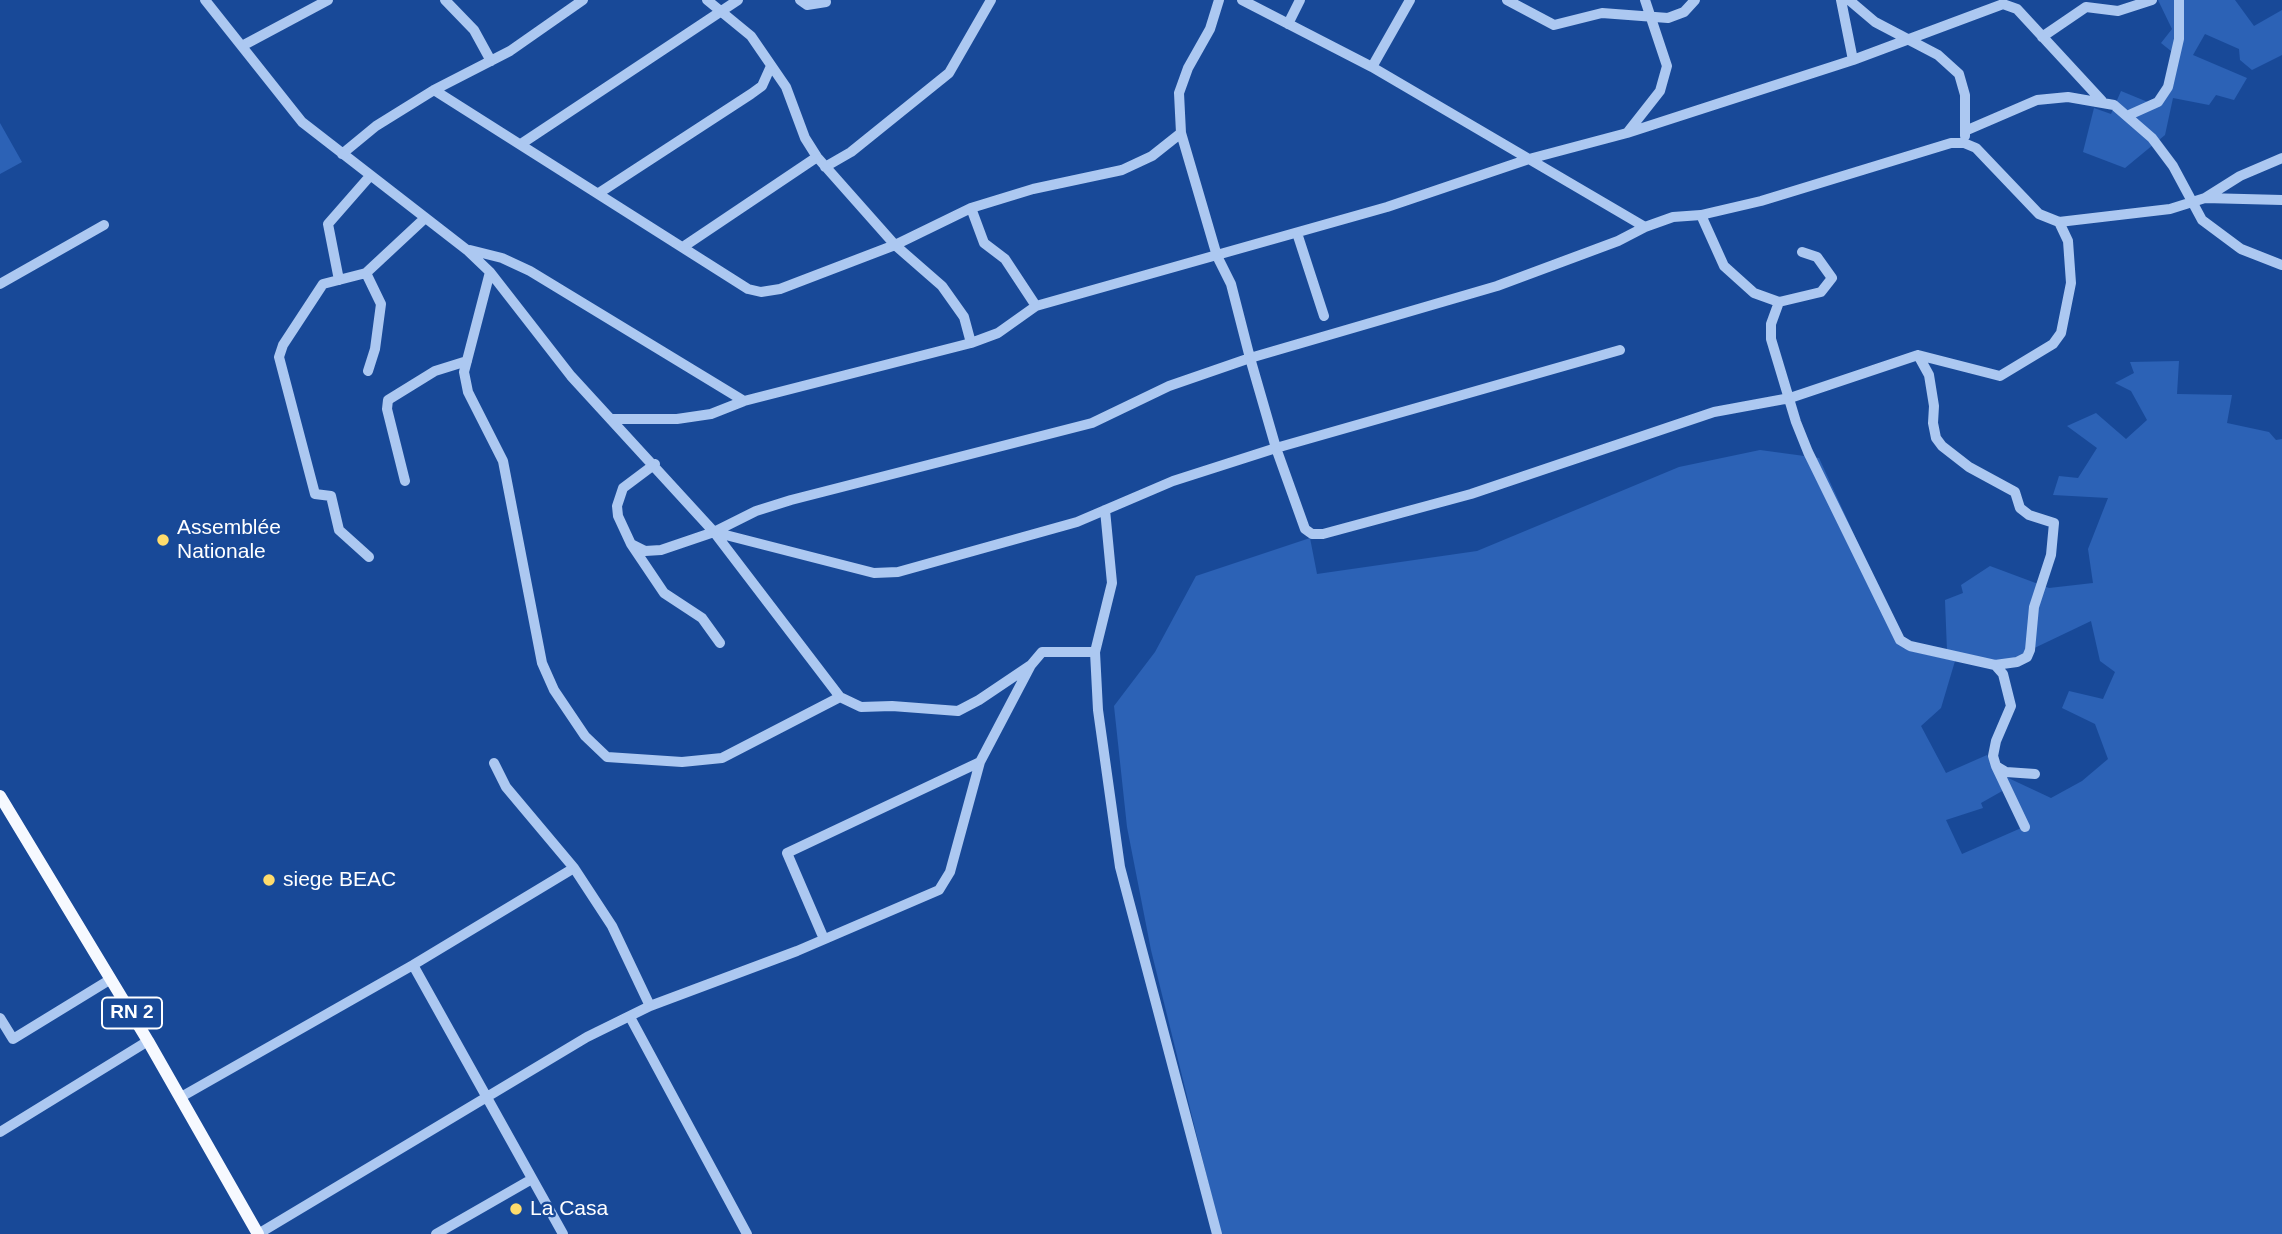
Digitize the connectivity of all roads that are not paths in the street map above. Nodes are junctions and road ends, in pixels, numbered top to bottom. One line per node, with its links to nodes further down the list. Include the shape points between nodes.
1 (205, 0): 26 (street)
2 (328, 0): 26 (street)
3 (445, 0): 28 (street, via 474,30)
4 (583, 0): 28 (street)
5 (707, 0): 21 (street)
6 (738, 0): 21 (street)
7 (800, 0): 20 (street, via 810,5)
8 (991, 0): 43 (street, via 949,73 851,152)
9 (1219, 0): 35 (street, via 1179,93)
10 (1242, 0): 23 (street)
11 (1300, 0): 23 (street)
12 (1410, 0): 30 (street)
13 (1507, 0): 22 (street, via 1554,25 1602,13)
14 (1645, 0): 22 (street)
15 (1695, 0): 22 (street, via 1684,12 1668,18)
16 (1841, 0): 27 (street)
17 (1849, 0): 25 (street)
18 (2152, 0): 24 (street, via 2118,11 2086,7)
19 (2179, 0): 33 (street, via 2179,39 2168,87 2158,102)
20 (826, 2)
21 (720, 12): 29 (street, via 751,36); 38 (street)
22 (1651, 16): 36 (street, via 1667,66 1665,81)
23 (1287, 24): 30 (street)
24 (2042, 37): 25 (street, via 2017,9 2003,4); 32 (street)
25 (1906, 40): 27 (street); 34 (street, via 1938,55 1959,74 1965,95)
26 (242, 46): 39 (street, via 302,122)
27 (1853, 60): 36 (street)
28 (491, 61): 31 (street)
29 (771, 66): 40 (street, via 786,87); 45 (street, via 762,86)
30 (1372, 67): 42 (street)
31 (434, 90): 38 (street); 39 (street, via 376,126)
32 (2102, 101): 33 (street); 34 (street, via 2037,100)
33 (2129, 115): 48 (street, via 2174,166)
34 (1965, 131): 37 (street)
35 (1181, 133): 49 (street, via 1152,156 1122,170); 60 (street)
36 (1627, 133): 42 (street)
37 (1964, 143): 50 (street); 52 (street, via 1990,160 2039,214)
38 (521, 144): 45 (street)
39 (342, 154): 44 (street)
40 (817, 157): 43 (street); 57 (street)
41 (2282, 158): 46 (street, via 2240,176)
42 (1530, 159): 54 (street); 55 (street)
43 (825, 167): 56 (street)
44 (370, 176): 51 (street); 64 (street, via 328,224)
45 (599, 193): 57 (street)
46 (2206, 198): 47 (street); 48 (street)
47 (2282, 200)
48 (2192, 201): 52 (street, via 2170,209); 61 (street, via 2202,220 2223,238)
49 (971, 208): 56 (street); 67 (street, via 984,243 1005,259)
50 (1701, 215): 54 (street); 66 (street, via 1724,266 1754,293)
51 (424, 219): 58 (street); 63 (street)
52 (2059, 222): 71 (street, via 2068,241 2071,283 2061,333 2053,344 2000,376)
53 (104, 225): 65 (street)
54 (1645, 226): 72 (street, via 1618,241 1497,286)
55 (1297, 233): 60 (street); 68 (street)
56 (895, 245): 57 (street, via 761,292 748,289); 69 (street, via 942,286 964,317)
57 (683, 247)
58 (467, 250): 62 (street); 76 (street, via 530,271)
59 (1802, 252): 66 (street, via 1818,257 1832,278 1821,292)
60 (1217, 256): 67 (street); 72 (street, via 1231,284)
61 (2282, 265)
62 (490, 272): 73 (street); 77 (street, via 571,376)
63 (366, 273): 64 (street); 74 (street, via 381,304)
64 (339, 280): 84 (street, via 323,284 279,357 315,494 331,496 339,530)
65 (0, 284)
66 (1779, 302): 75 (street, via 1772,339)
67 (1036, 306): 69 (street, via 998,333)
68 (1324, 316)
69 (971, 343): 76 (street)
70 (1620, 351): 78 (street)
71 (1919, 355): 75 (street); 88 (street, via 1929,375 1933,423 1942,446 2015,492 2020,508 2029,515 2054,523 2051,555 2034,607 2030,650 2017,662)
72 (1250, 358): 78 (street); 82 (street, via 1169,386 1092,423 791,500)
73 (467, 361): 80 (street, via 435,371 388,400); 89 (street, via 468,392 503,461 542,663 585,736 607,757 682,762 722,758)
74 (368, 371)
75 (1790, 398): 78 (street, via 1714,412 1471,494 1323,534 1305,529); 88 (street, via 1808,452 1900,640)
76 (744, 401): 77 (street, via 711,414 677,419)
77 (611, 419): 79 (street)
78 (1276, 448): 81 (street, via 1173,481)
79 (655, 464): 82 (street); 83 (street, via 619,497 618,516)
80 (405, 481)
81 (1105, 510): 82 (street, via 1077,522 885,574); 86 (street, via 1112,583)
82 (714, 531): 83 (street, via 661,551 645,551); 89 (street)
83 (631, 544): 85 (street, via 664,593 702,618)
84 (369, 557)
85 (720, 643)
86 (1095, 652): 87 (street, via 1041,652); 112 (street, via 1098,710 1120,867)
87 (1031, 665): 89 (street, via 958,710 861,707); 90 (street)
88 (1995, 665): 92 (street, via 2003,674 2011,706 1996,741)
89 (840, 697)
90 (980, 762): 97 (street, via 950,872 939,890); 97 (street, via 787,853)
91 (494, 763): 96 (street, via 506,787)
92 (1996, 766): 93 (street, via 2006,772); 95 (street)
93 (2035, 774)
94 (0, 796): 99 (main road, RN 2)
95 (2025, 827)
96 (574, 868): 98 (street); 100 (street, via 611,926)
97 (824, 939): 100 (street)
98 (413, 965): 104 (street); 105 (street)
99 (111, 979): 102 (street, via 13,1039); 103 (main road, RN 2)
100 (650, 1006): 101 (street)
101 (630, 1017): 105 (street, via 587,1037); 111 (street)
102 (0, 1018)
103 (148, 1041): 104 (main road, RN 2); 106 (street)
104 (181, 1097): 108 (main road, RN 2)
105 (486, 1098): 107 (street); 108 (street)
106 (1, 1128)
107 (532, 1179): 109 (street); 110 (street)
108 (258, 1234)
109 (436, 1234)
110 (563, 1234)
111 (747, 1234)
112 (1217, 1234)

